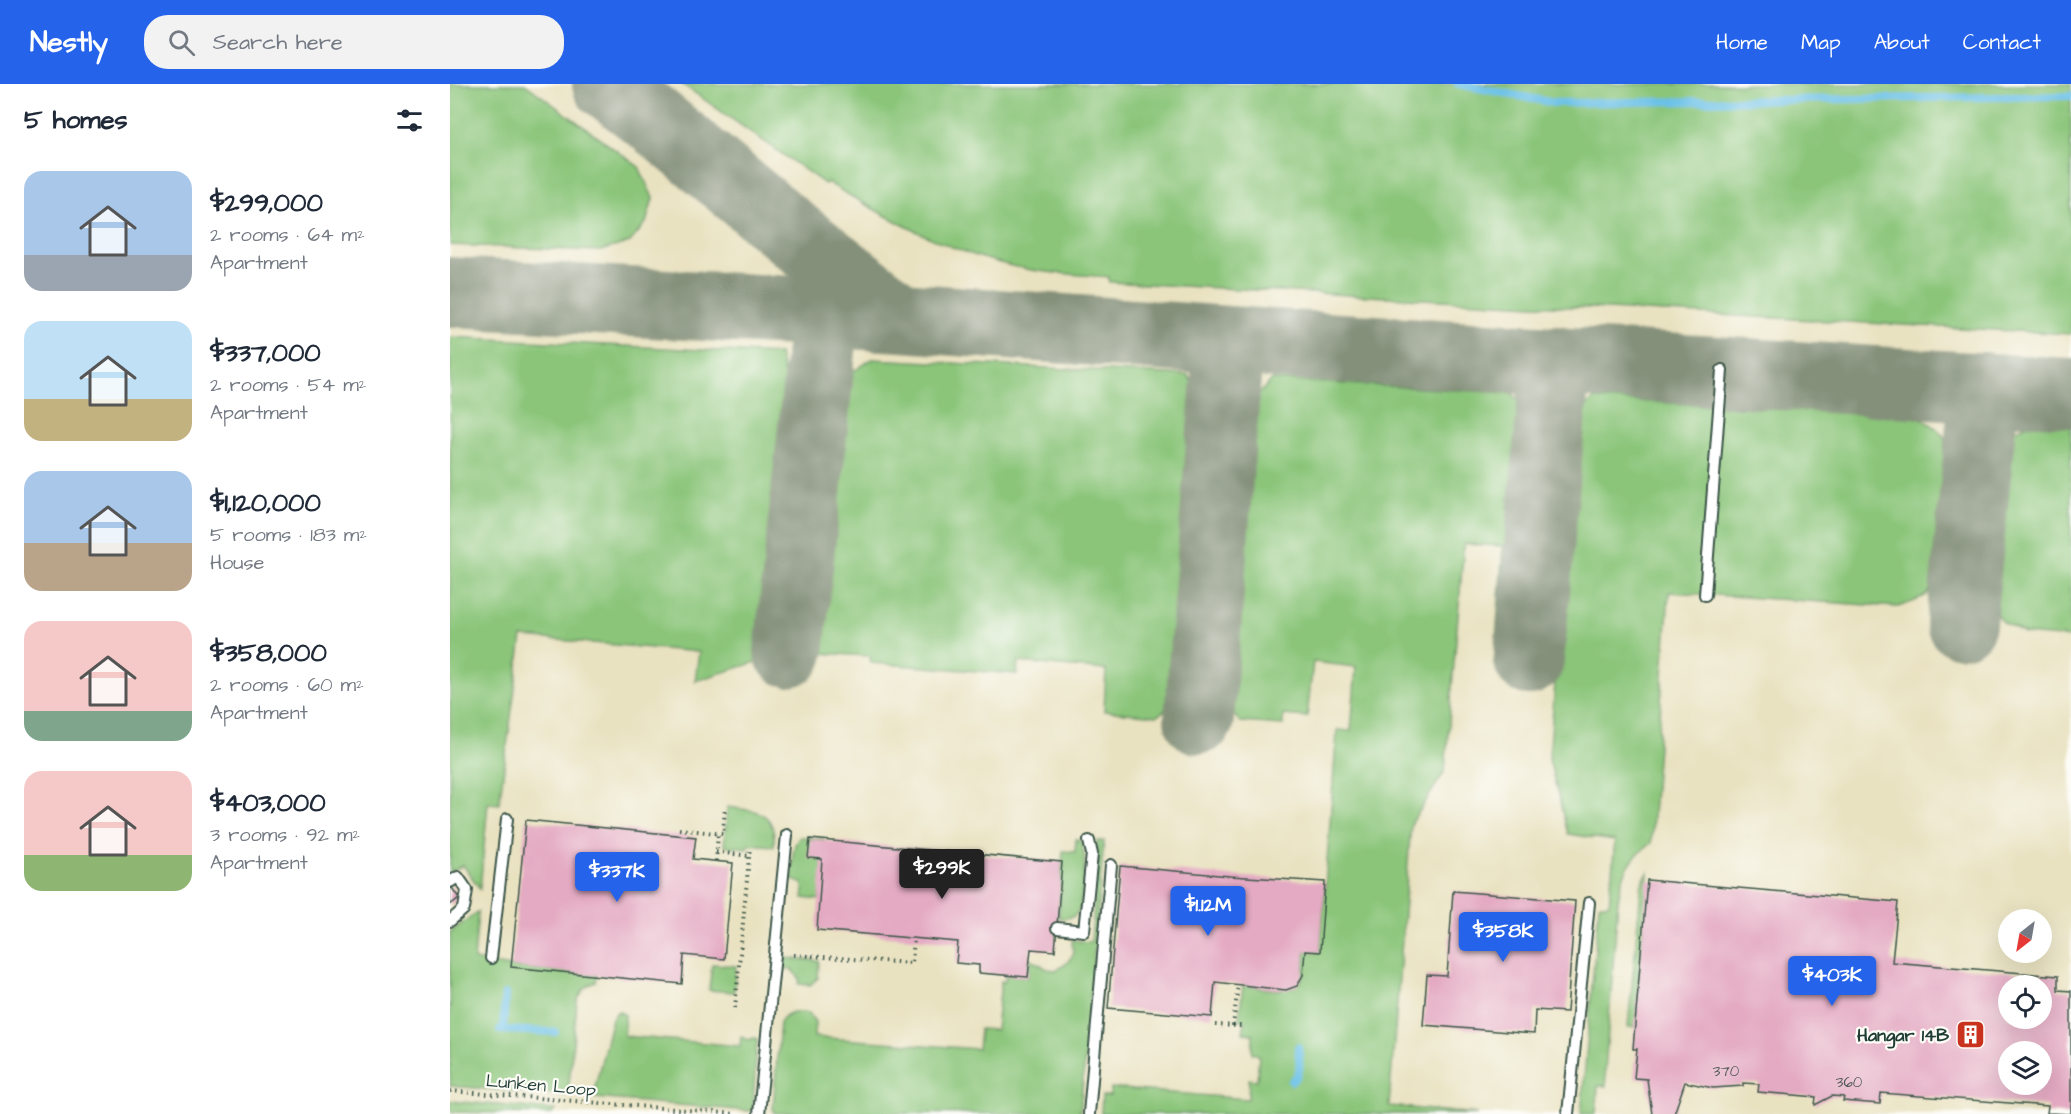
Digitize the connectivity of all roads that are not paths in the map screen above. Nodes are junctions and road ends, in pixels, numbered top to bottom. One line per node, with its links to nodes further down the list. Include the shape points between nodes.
1 (1722, 370): 2 (lane)
2 (1704, 595)
3 (507, 819): 11 (lane)
4 (787, 835): 12 (lane)
5 (1089, 841): 10 (lane, via 1092,854 1084,931)
6 (1111, 865): 13 (lane)
7 (450, 882): 9 (lane, via 458,877 467,890 464,909)
8 (1588, 903): 14 (lane)
9 (450, 921)
10 (1057, 928)
11 (491, 958)
12 (759, 1114)
13 (1089, 1114)
14 (1568, 1114)

